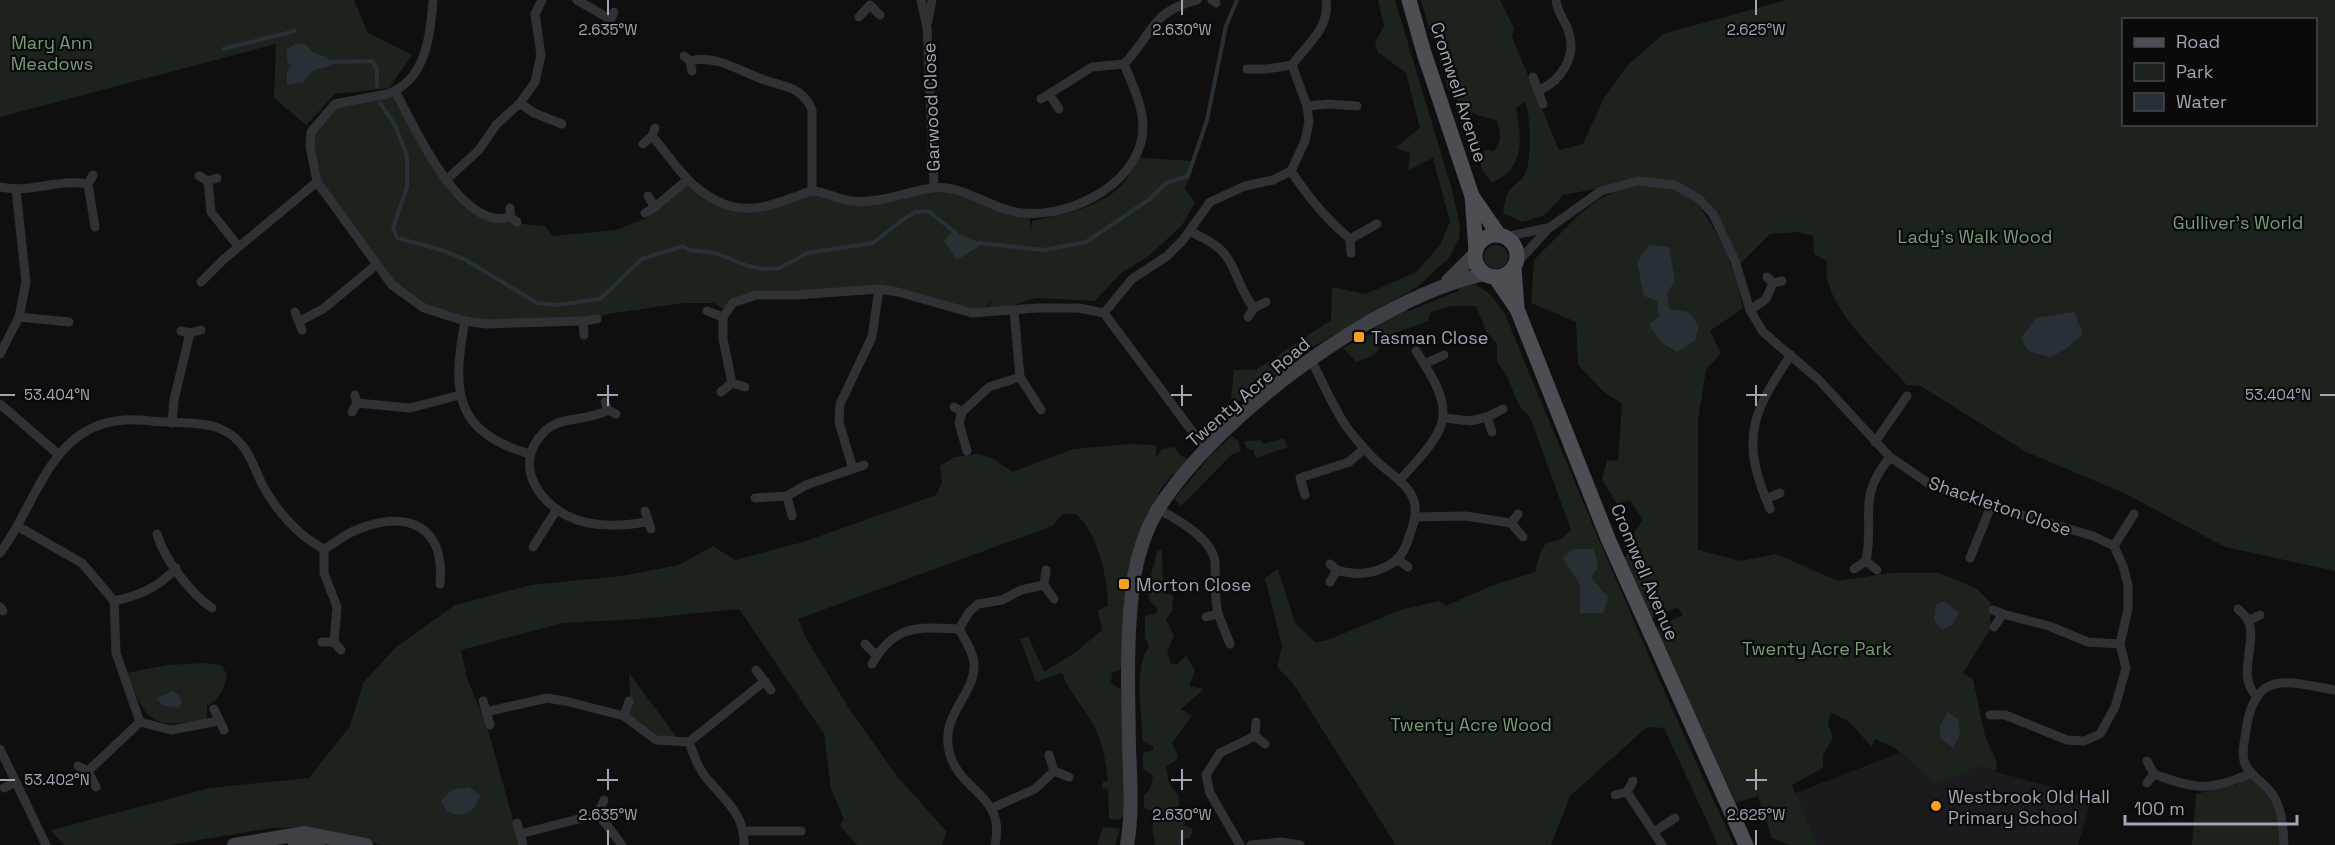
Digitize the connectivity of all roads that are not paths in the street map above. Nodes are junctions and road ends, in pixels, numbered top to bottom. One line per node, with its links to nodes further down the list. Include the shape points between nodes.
1 (433, 0): 20 (street, via 425,57)
2 (542, 0): 22 (street, via 535,14 541,55 539,72)
3 (577, 0): 14 (street, via 612,16)
4 (921, 0): 13 (street, Garwood Close)
5 (932, 0): 13 (street, Garwood Close)
6 (1197, 0): 15 (street, via 1165,12)
7 (1326, 0): 16 (street, via 1322,29)
8 (1409, 0): 39 (main road, Cromwell Avenue)
9 (1556, 0): 21 (street, via 1569,33 1569,58 1557,80)
10 (867, 2): 11 (street); 12 (street)
11 (880, 15)
12 (859, 17)
13 (927, 27): 35 (street, Garwood Close)
14 (606, 30)
15 (1124, 64): 26 (street, via 1092,67 1045,97); 35 (street, Garwood Close, via 1139,101 1143,127 1134,159 1107,189 1068,206 1032,214)
16 (1292, 65): 17 (street); 24 (street)
17 (1247, 69)
18 (692, 71): 37 (street, via 687,58 705,58 784,86 808,100 812,110)
19 (1533, 77): 21 (street)
20 (395, 91): 31 (street); 33 (street, via 345,100 317,121 310,146)
21 (1538, 91): 23 (street)
22 (520, 103): 27 (street); 31 (street, via 501,119 479,150)
23 (1543, 104)
24 (1307, 106): 25 (street); 29 (street, via 1308,130)
25 (1357, 106)
26 (1059, 109)
27 (562, 124)
28 (643, 144): 32 (street, via 653,132)
29 (1291, 171): 46 (street, via 1217,197 1204,208); 48 (street, via 1310,200)
30 (199, 176): 49 (street, via 212,180 211,212)
31 (446, 180): 42 (street, via 482,212 497,219)
32 (686, 181): 37 (street, via 708,196 742,208 766,208); 40 (street)
33 (317, 182): 49 (street); 53 (street)
34 (0, 186): 36 (street)
35 (934, 187): 37 (street, Garwood Close, via 868,201 850,201)
36 (16, 190): 44 (street, via 90,180); 66 (street, via 26,269)
37 (812, 191)
38 (648, 196): 40 (street)
39 (1472, 196): 47 (main road, Cromwell Avenue); 50 (main road, Cromwell Avenue)
40 (654, 207): 41 (street)
41 (645, 213)
42 (512, 216)
43 (1378, 224): 48 (street)
44 (95, 227)
45 (1549, 228): 47 (street, Shackleton Close); 52 (street, Shackleton Close); 62 (street, Shackleton Close, via 1614,185 1638,181 1675,185 1699,199 1713,214 1735,261)
46 (1190, 231): 60 (street, via 1226,256); 65 (street, via 1167,256 1125,285)
47 (1502, 236): 50 (main road, via 1483,240); 52 (main road, via 1515,246)
48 (1350, 239): 51 (street)
49 (238, 246): 56 (street)
50 (1476, 252): 54 (main road, via 1478,266); 57 (street, Twenty Acre Road)
51 (1351, 253)
52 (1515, 265): 54 (main road, via 1506,275); 61 (main road, Cromwell Avenue)
53 (376, 266): 70 (street, via 323,309); 71 (street, via 408,298 424,308)
54 (1490, 275): 57 (street, Twenty Acre Road); 61 (main road, Cromwell Avenue)
55 (1774, 281): 62 (street, via 1766,299)
56 (201, 282)
57 (1444, 285): 80 (street, Twenty Acre Road, via 1354,331)
58 (879, 289): 64 (street, via 972,313); 67 (street, via 756,295 733,303); 105 (street, via 872,337 840,404 839,422)
59 (1266, 302): 60 (street)
60 (1254, 308): 68 (street)
61 (1517, 309): 214 (main road, Cromwell Avenue, via 1609,541)
62 (1750, 310): 79 (street, Shackleton Close, via 1763,332)
63 (707, 311): 67 (street)
64 (1014, 311): 65 (street, via 1079,309); 82 (street)
65 (1104, 313): 99 (street)
66 (19, 316): 73 (street); 77 (street)
67 (723, 317): 83 (street)
68 (1248, 317)
69 (597, 319): 72 (street)
70 (299, 321)
71 (465, 321): 72 (street); 86 (street, via 458,363)
72 (583, 321): 75 (street)
73 (70, 322)
74 (201, 330): 95 (street, via 186,332)
75 (584, 335)
76 (1416, 351): 81 (street)
77 (0, 354)
78 (1444, 355): 81 (street)
79 (1791, 355): 97 (street, Shackleton Close, via 1839,399); 111 (street, via 1765,393 1757,414 1752,446 1756,475)
80 (1311, 360): 98 (street, via 1347,428); 99 (street, Twenty Acre Road)
81 (1424, 364): 94 (street, via 1433,374)
82 (1020, 377): 92 (street); 100 (street, via 989,387 958,410)
83 (732, 383): 84 (street); 85 (street)
84 (745, 387)
85 (721, 392)
86 (460, 395): 88 (street, via 410,408); 102 (street, via 471,419 488,436)
87 (1907, 396): 97 (street)
88 (355, 403)
89 (0, 404): 101 (street)
90 (610, 408): 102 (street, via 596,417 551,426)
91 (1503, 409): 93 (street)
92 (1041, 410)
93 (1488, 417): 94 (street, via 1470,421); 96 (street)
94 (1445, 418): 106 (street, via 1438,436)
95 (172, 423): 101 (street, via 123,420 102,424 78,436); 127 (street, via 211,424 235,437 271,499 302,535)
96 (1491, 432)
97 (1875, 442): 103 (street, Shackleton Close)
98 (1364, 449): 106 (street); 108 (street, via 1349,462 1300,478)
99 (1206, 450): 114 (street, Twenty Acre Road)
100 (967, 452)
101 (58, 454): 122 (street)
102 (530, 454): 113 (street, via 530,474 536,490)
103 (1890, 457): 112 (street, Shackleton Close, via 1932,485); 131 (street, via 1871,486)
104 (864, 465): 105 (street)
105 (853, 469): 109 (street, via 806,484)
106 (1400, 480): 120 (street, via 1411,491)
107 (1780, 493): 111 (street)
108 (1305, 495)
109 (787, 496): 110 (street); 119 (street)
110 (753, 498)
111 (1766, 499): 115 (street)
112 (1991, 506): 125 (street, Shackleton Close, via 2093,536); 129 (street)
113 (557, 509): 116 (street, via 577,520 648,526); 126 (street)
114 (1158, 509): 145 (street, via 1211,549); 201 (street, Twenty Acre Road, via 1140,554 1130,606)
115 (1770, 509)
116 (645, 511)
117 (1518, 514): 121 (street)
118 (2134, 514): 125 (street)
119 (792, 516)
120 (1416, 517): 121 (street, via 1465,516); 130 (street)
121 (1512, 523): 124 (street)
122 (17, 526): 128 (street); 141 (street, via 82,563)
123 (157, 534): 133 (street)
124 (1522, 537)
125 (2114, 546): 155 (street, via 2128,585 2128,609)
126 (533, 547)
127 (324, 549): 139 (street, via 369,526 391,522 413,525 436,543 441,562); 152 (street, via 324,573 337,607 337,646)
128 (0, 553)
129 (1970, 558)
130 (1397, 560): 132 (street); 137 (street, via 1367,573 1347,573 1334,567)
131 (1866, 561): 134 (street); 136 (street)
132 (1408, 567)
133 (176, 568): 141 (street, via 142,594); 142 (street)
134 (1854, 568)
135 (1046, 570): 138 (street)
136 (1877, 570)
137 (1330, 582)
138 (1044, 585): 140 (street); 151 (street, via 978,604)
139 (439, 586)
140 (1054, 599)
141 (114, 601): 168 (street, via 116,653)
142 (212, 609)
143 (2238, 609): 149 (street)
144 (1993, 610): 146 (street)
145 (1218, 614): 148 (street); 154 (street)
146 (2003, 614): 150 (street); 155 (street, via 2088,642)
147 (2260, 615): 149 (street)
148 (1206, 617)
149 (2248, 621): 160 (street, via 2248,679)
150 (1994, 627)
151 (959, 629): 153 (street, via 912,628 897,636 874,660); 192 (street, via 973,657 974,671 950,720 948,746 956,769)
152 (322, 642)
153 (865, 644)
154 (1230, 644)
155 (2120, 644): 165 (street, via 2125,676 2115,707 2100,734 2084,741 2067,740 2005,715)
156 (756, 670): 157 (street)
157 (765, 681): 158 (street); 173 (street)
158 (771, 690)
159 (2335, 690): 160 (street, via 2282,683)
160 (2256, 694): 181 (street, via 2250,707 2243,753)
161 (483, 701): 164 (street)
162 (629, 701): 166 (street)
163 (214, 709): 167 (street)
164 (486, 712): 166 (street, via 547,698); 170 (street)
165 (1990, 715)
166 (624, 716): 173 (street, via 656,740)
167 (218, 721): 168 (street, via 171,730); 171 (street)
168 (140, 722): 179 (street)
169 (1256, 722): 172 (street)
170 (490, 725)
171 (224, 730)
172 (1255, 735): 174 (street); 210 (street, via 1220,753 1206,775 1213,801)
173 (689, 742): 196 (street, via 701,771 732,804)
174 (1265, 744)
175 (0, 749): 185 (street)
176 (1049, 755): 180 (street)
177 (2147, 761): 182 (street)
178 (78, 766): 179 (street)
179 (87, 771): 187 (street)
180 (1054, 771): 183 (street); 192 (street, via 1035,789)
181 (2251, 773): 182 (street, via 2205,788 2186,786); 215 (street, via 2270,791 2278,806)
182 (2154, 774): 186 (street)
183 (1069, 777)
184 (1633, 781): 189 (street)
185 (16, 782): 188 (street); 202 (street)
186 (2147, 783)
187 (96, 787)
188 (4, 788)
189 (1628, 792): 190 (street); 198 (street)
190 (1615, 795)
191 (604, 800): 193 (street)
192 (992, 808): 209 (street, via 997,830)
193 (598, 814): 199 (street); 207 (street)
194 (1675, 818): 198 (street)
195 (517, 823): 199 (street)
196 (743, 831): 197 (street); 208 (street)
197 (801, 831)
198 (1655, 831): 213 (street)
199 (520, 834): 206 (street)
200 (268, 838): 203 (street); 204 (street); 205 (street, via 305,833)
201 (1129, 841)
202 (46, 845)
203 (234, 845)
204 (318, 845)
205 (366, 845)
206 (523, 845)
207 (622, 845)
208 (744, 845)
209 (995, 845)
210 (1240, 845)
211 (1251, 845): 212 (street)
212 (1300, 845)
213 (1662, 845)
214 (1746, 845)
215 (2284, 845)

